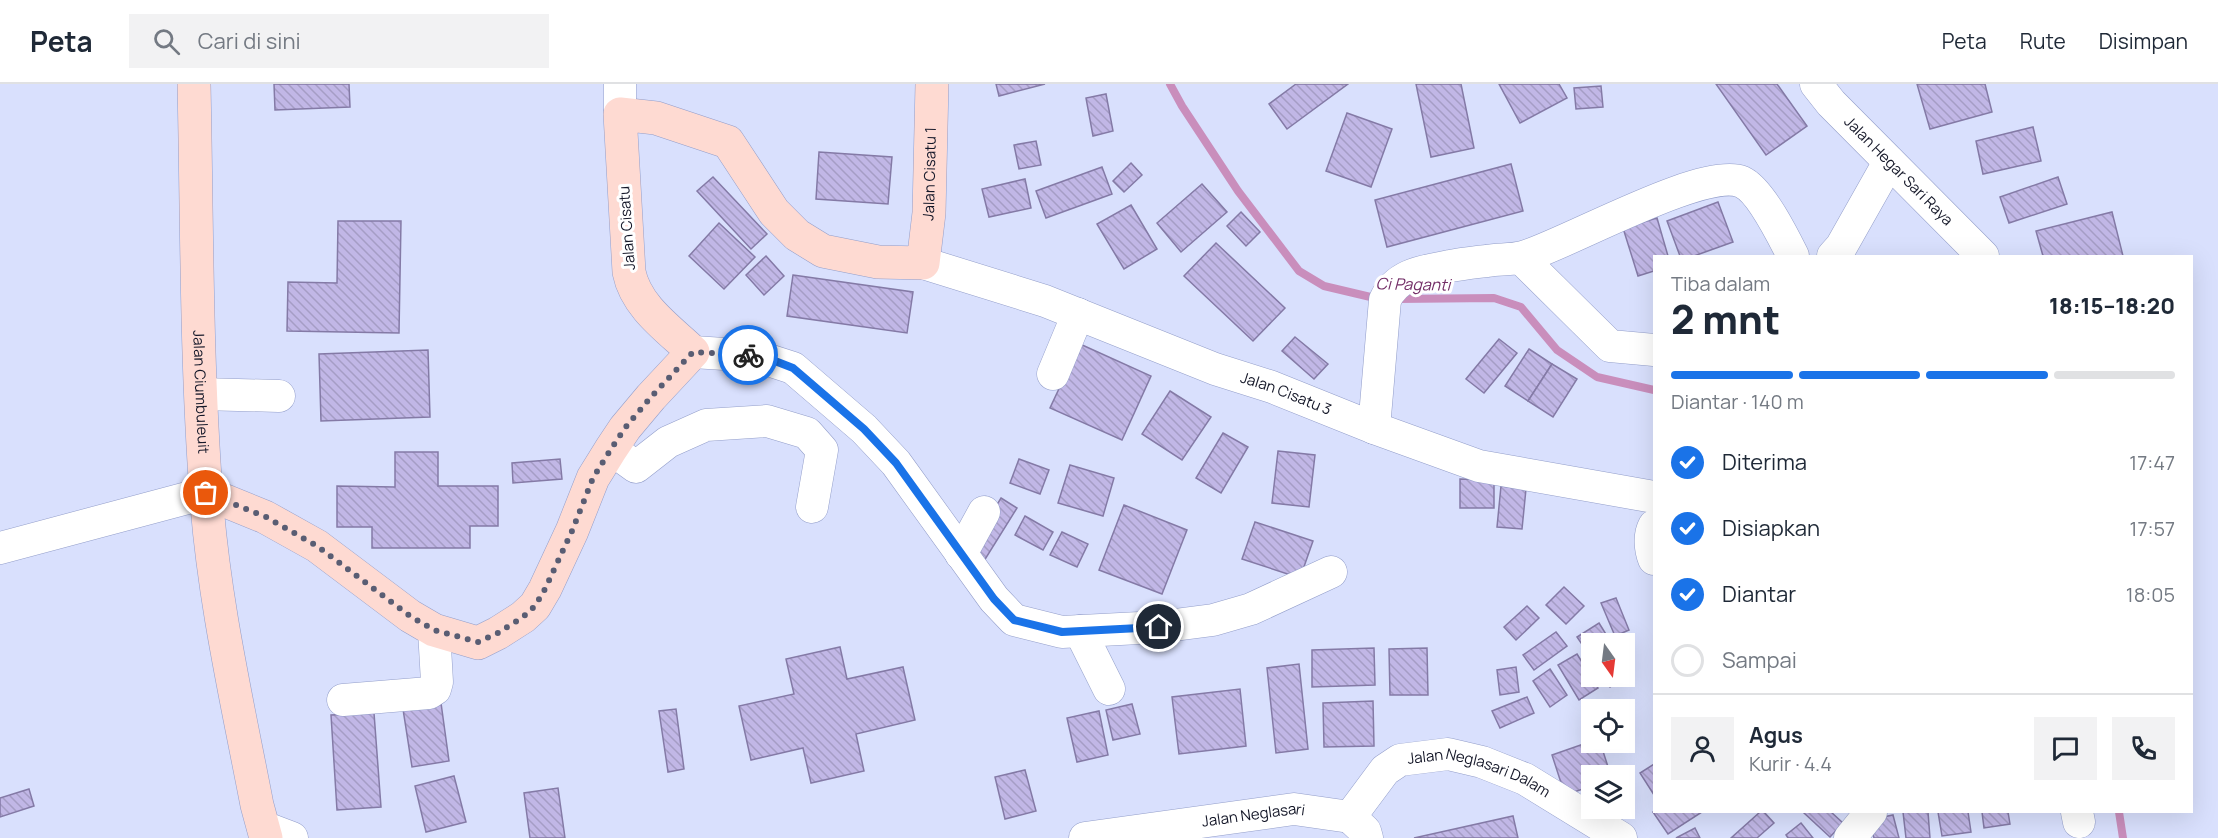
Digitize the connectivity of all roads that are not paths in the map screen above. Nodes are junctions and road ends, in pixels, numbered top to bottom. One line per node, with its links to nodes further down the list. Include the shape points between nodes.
1 (194, 84): 15 (street, Jalan Ciumbuleuit)
2 (932, 84): 10 (street, Jalan Cisatu 1, via 929,213)
3 (1816, 84): 5 (street, Jalan Hegar Sari Raya)
4 (620, 99): 10 (street, Jalan Cisatu, via 656,118 728,142 774,212 796,236 823,251 878,262); 13 (street, Jalan Cisatu, via 632,287 640,301)
5 (1889, 162): 7 (street); 8 (street, Jalan Hegar Sari Raya)
6 (1793, 255): 9 (street, via 1755,192 1741,182 1723,181 1670,193)
7 (1834, 255)
8 (1982, 255)
9 (1521, 258): 12 (street, via 1610,346); 17 (street, via 1416,272 1399,280 1387,295)
10 (923, 263): 11 (street, Jalan Cisatu 3)
11 (1078, 314): 14 (street); 17 (street, Jalan Cisatu 3)
12 (1653, 350)
13 (693, 352): 18 (street, via 651,397); 26 (street, via 756,356 793,368 864,429 896,463)
14 (1053, 374)
15 (201, 394): 16 (street); 19 (street, Jalan Ciumbuleuit)
16 (279, 396)
17 (1374, 428): 20 (street, Jalan Cisatu 3, via 1479,466)
18 (611, 449): 21 (street, via 636,467 668,442 706,425 767,421 807,434 822,450); 28 (street, via 593,478 535,606 498,633 478,642)
19 (206, 493): 24 (street); 28 (street, via 266,517 317,546); 34 (street, Jalan Ciumbuleuit, via 218,600)
20 (1653, 498)
21 (812, 507)
22 (984, 512): 26 (street)
23 (1653, 528): 25 (street)
24 (0, 549)
25 (1653, 553)
26 (961, 554): 29 (street, via 1014,620 1062,632)
27 (1331, 572): 29 (street, via 1251,609 1213,620)
28 (434, 630): 31 (street, via 438,682 435,689 429,693)
29 (1080, 631): 30 (street)
30 (1109, 689)
31 (343, 700)
32 (1870, 813): 37 (street)
33 (1359, 828): 35 (street, Jalan Neglasari, via 1294,809); 36 (street, Jalan Neglasari Dalam, via 1385,770 1400,760 1448,754 1525,779)
34 (274, 834)
35 (1085, 838)
36 (1621, 838)
37 (1850, 838)

